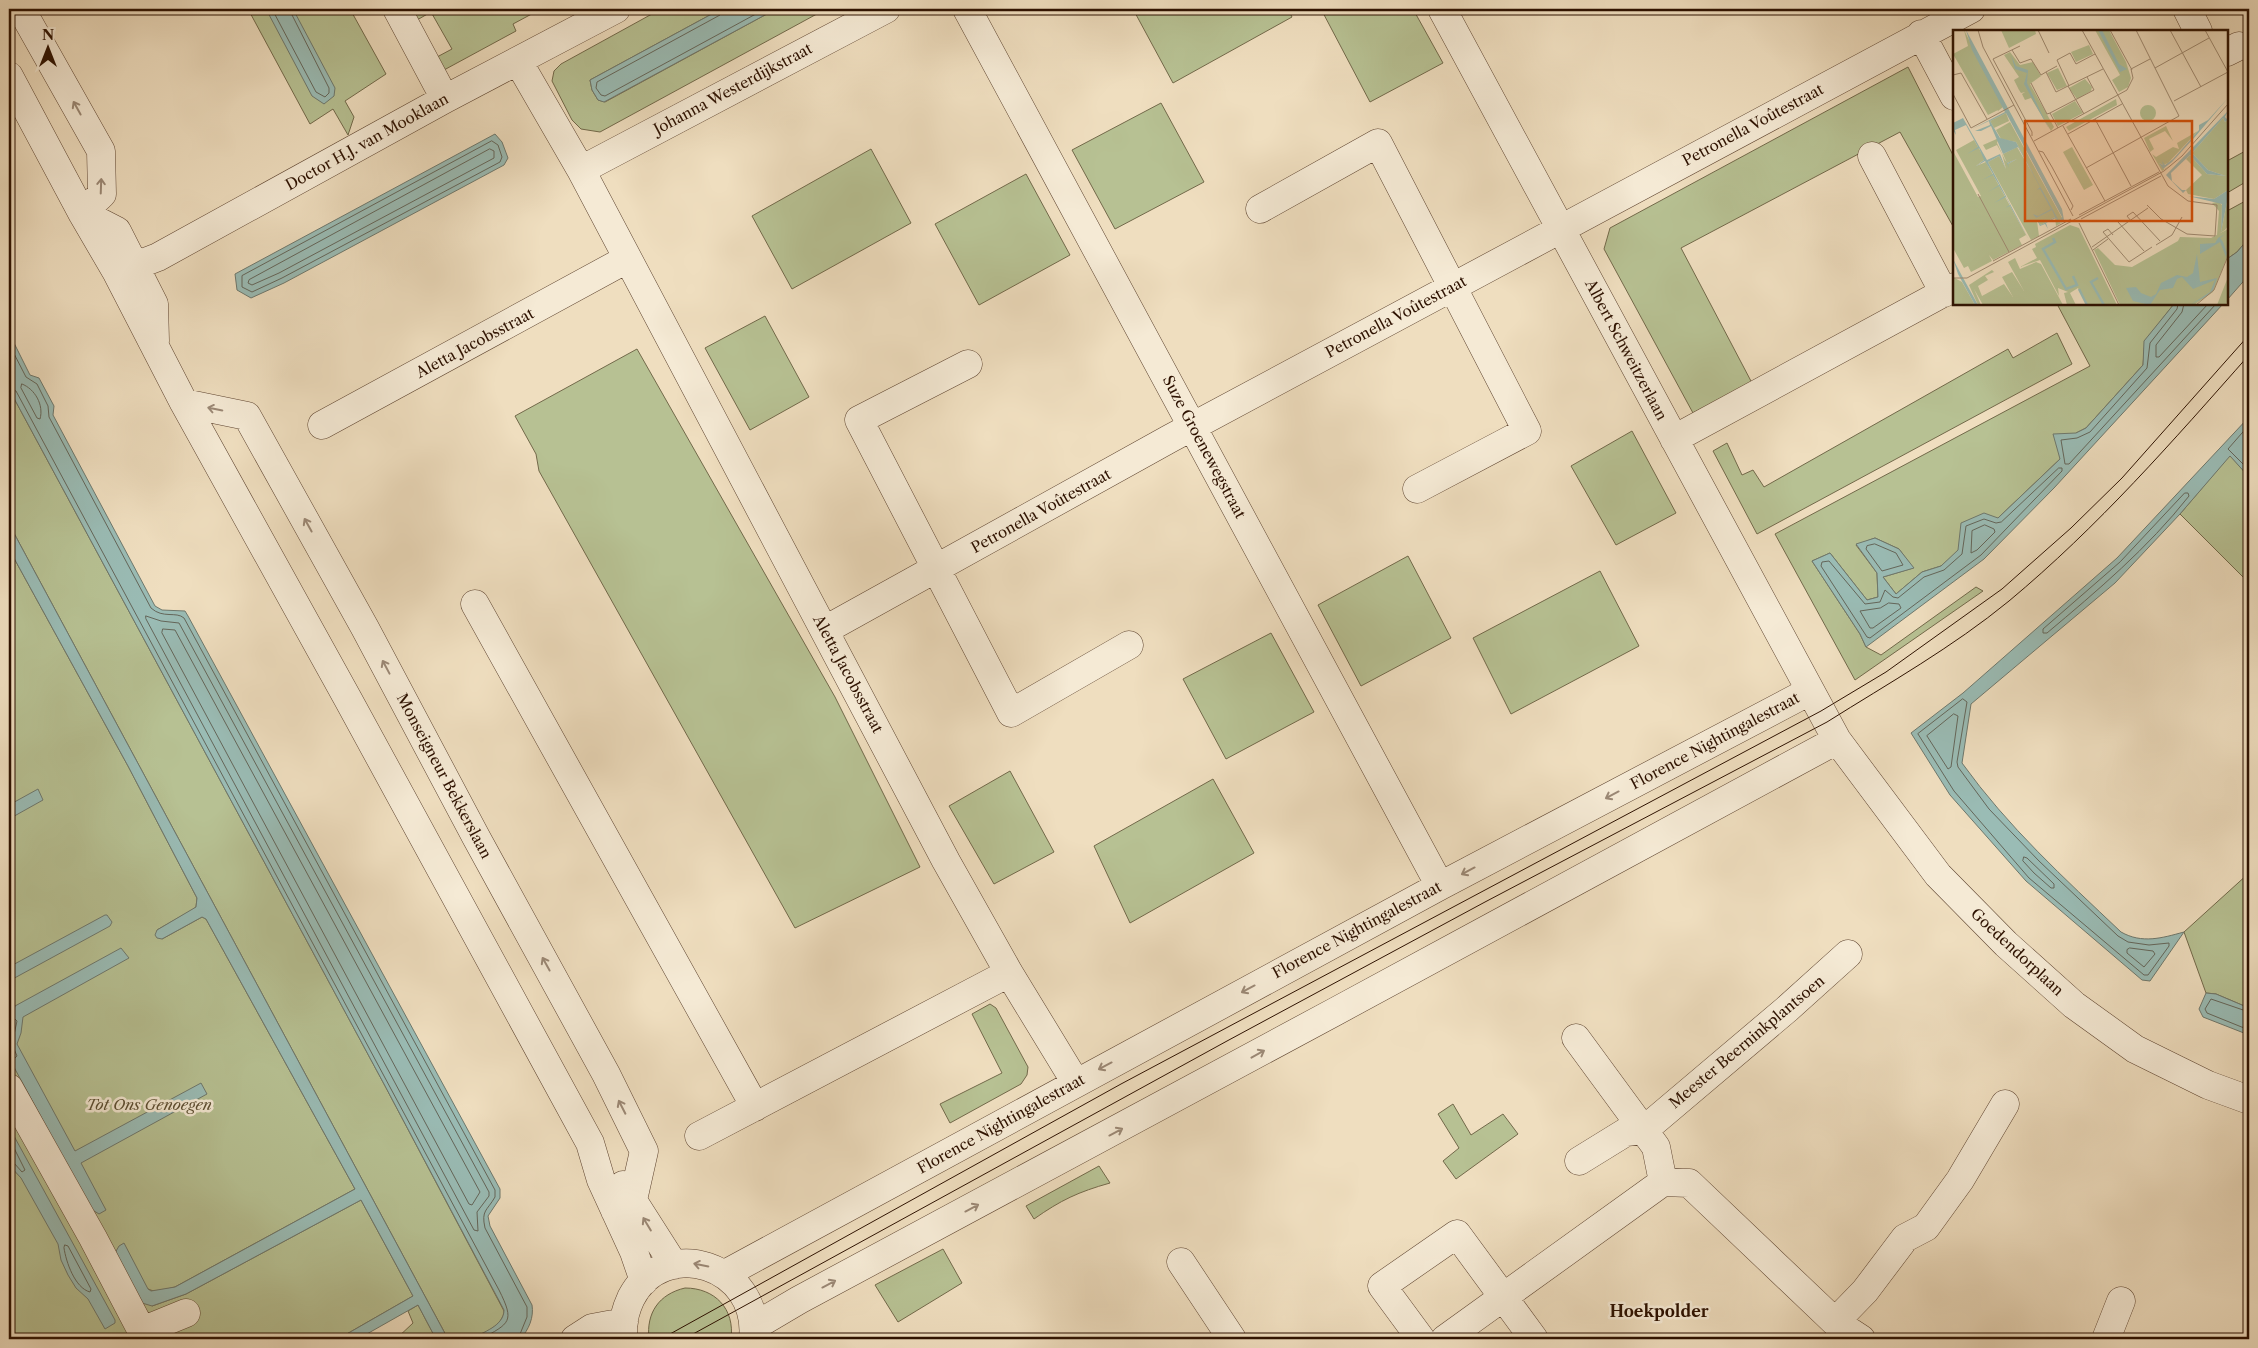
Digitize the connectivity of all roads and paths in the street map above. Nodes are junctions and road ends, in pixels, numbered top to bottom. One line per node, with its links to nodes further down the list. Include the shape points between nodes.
1 (21, 9): 18 (street, one-way to 1, via 102,194 101,151)
2 (397, 9): 14 (street)
3 (616, 9): 11 (street, Doctor H.J. van Mooklaan)
4 (886, 9): 16 (street, Johanna Westerdijkstraat)
5 (967, 9): 27 (street, Suze Groenewegstraat)
6 (1442, 9): 19 (street, Albert Schweitzerlaan)
7 (1971, 9): 10 (street, Petronella Voûtestraat)
8 (2186, 9): 9 (street)
9 (2197, 30)
10 (1921, 34): 13 (street); 19 (street, Petronella Voûtestraat)
11 (518, 61): 14 (street, Doctor H.J. van Mooklaan); 16 (street, Aletta Jacobsstraat)
12 (9, 76): 18 (street)
13 (1953, 94)
14 (445, 99): 21 (street, Doctor H.J. van Mooklaan)
15 (1872, 156): 23 (street)
16 (581, 170): 20 (street, Aletta Jacobsstraat)
17 (1260, 209): 22 (street, via 1378,143)
18 (82, 213): 21 (street)
19 (1560, 228): 22 (street, Petronella Voûtestraat); 28 (street, Albert Schweitzerlaan)
20 (627, 259): 26 (street, Aletta Jacobsstraat); 32 (street, Aletta Jacobsstraat)
21 (127, 270): 25 (street, via 155,348)
22 (1452, 287): 27 (street, Petronella Voûtestraat); 29 (street, via 1527,430)
23 (1949, 290): 28 (street)
24 (968, 364): 30 (street, via 859,420)
25 (184, 403): 49 (street, via 590,1143 601,1180); 49 (street, Monseigneur Bekkerslaan, one-way to 25, via 644,1151 606,1074 365,628 247,416)
26 (322, 425)
27 (1193, 427): 30 (street, Petronella Voûtestraat); 36 (street, Suze Groenewegstraat)
28 (1674, 439): 34 (street, Albert Schweitzerlaan)
29 (1417, 489)
30 (936, 569): 32 (street, Petronella Voûtestraat); 33 (street, via 1011,712)
31 (475, 604): 44 (street)
32 (825, 630): 38 (street, Aletta Jacobsstraat)
33 (1129, 645)
34 (1810, 691): 35 (street, Florence Nightingalestraat); 36 (street, Florence Nightingalestraat, one-way to 36)
35 (1837, 740): 42 (street, Goedendorplaan, via 1938,875 2006,944 2067,999 2135,1049 2208,1085); 59 (street, one-way to 35, via 799,1300)
36 (1440, 886): 40 (street, Florence Nightingalestraat, one-way to 40)
37 (1848, 954): 45 (street, Meester Beerninkplantsoen, via 1787,1010)
38 (1009, 974): 40 (street, Aletta Jacobsstraat); 44 (street)
39 (1576, 1038): 45 (street)
40 (1076, 1083): 52 (street, Florence Nightingalestraat)
41 (9, 1088): 60 (street)
42 (2249, 1100)
43 (2004, 1104): 57 (street, via 1960,1180 1926,1227 1905,1238)
44 (755, 1107): 46 (street)
45 (1644, 1130): 47 (street, Meester Beerninkplantsoen, via 1626,1132); 48 (street, via 1656,1146)
46 (699, 1136)
47 (1579, 1161)
48 (1663, 1182): 54 (street); 57 (street, via 1688,1183)
49 (624, 1205): 51 (street, one-way to 49); 53 (street)
50 (1181, 1262): 62 (street)
51 (674, 1265): 52 (street, one-way to 51, via 692,1263); 53 (street)
52 (726, 1274): 59 (street, via 750,1305)
53 (644, 1281): 58 (street, via 631,1299)
54 (1502, 1297): 63 (street, via 1456,1234 1382,1286); 64 (street); 65 (street)
55 (2121, 1301): 67 (street)
56 (186, 1313): 60 (street)
57 (1835, 1322): 66 (street)
58 (624, 1330): 61 (street, via 592,1328)
59 (754, 1333)
60 (144, 1335)
61 (574, 1339)
62 (1232, 1339)
63 (1421, 1339)
64 (1445, 1339)
65 (1534, 1339)
66 (1860, 1339)
67 (2106, 1339)

